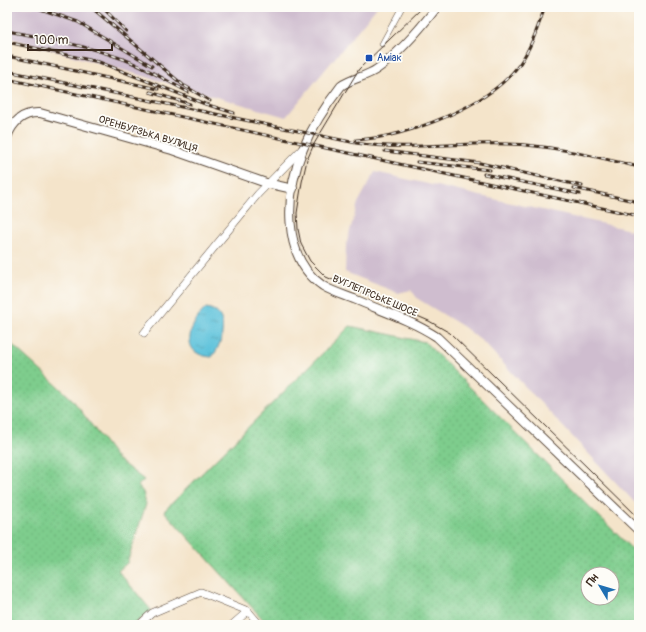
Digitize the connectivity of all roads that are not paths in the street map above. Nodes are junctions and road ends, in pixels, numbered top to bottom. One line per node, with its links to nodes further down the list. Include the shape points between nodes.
1 (402, 7): 3 (street)
2 (437, 7): 5 (street, ВУГЛЕГІРСЬКЕ ШОСЕ, via 405,43 378,68 341,86)
3 (382, 44)
4 (7, 137): 6 (street, ОРЕНБУРЗЬКА ВУЛИЦЯ, via 11,128 24,115 40,113 172,150)
5 (303, 148): 6 (street); 7 (street, ВУГЛЕГІРСЬКЕ ШОСЕ)
6 (268, 183): 7 (street, ОРЕНБУРЗЬКА ВУЛИЦЯ); 8 (street)
7 (293, 190): 9 (street, ВУГЛЕГІРСЬКЕ ШОСЕ, via 290,220 293,241 299,258 317,281 330,290 408,320 437,337)
8 (144, 333)
9 (639, 531)
10 (248, 610): 11 (street, via 201,592 152,613); 12 (street); 13 (street)
11 (139, 625)
12 (232, 625)
13 (260, 625)

